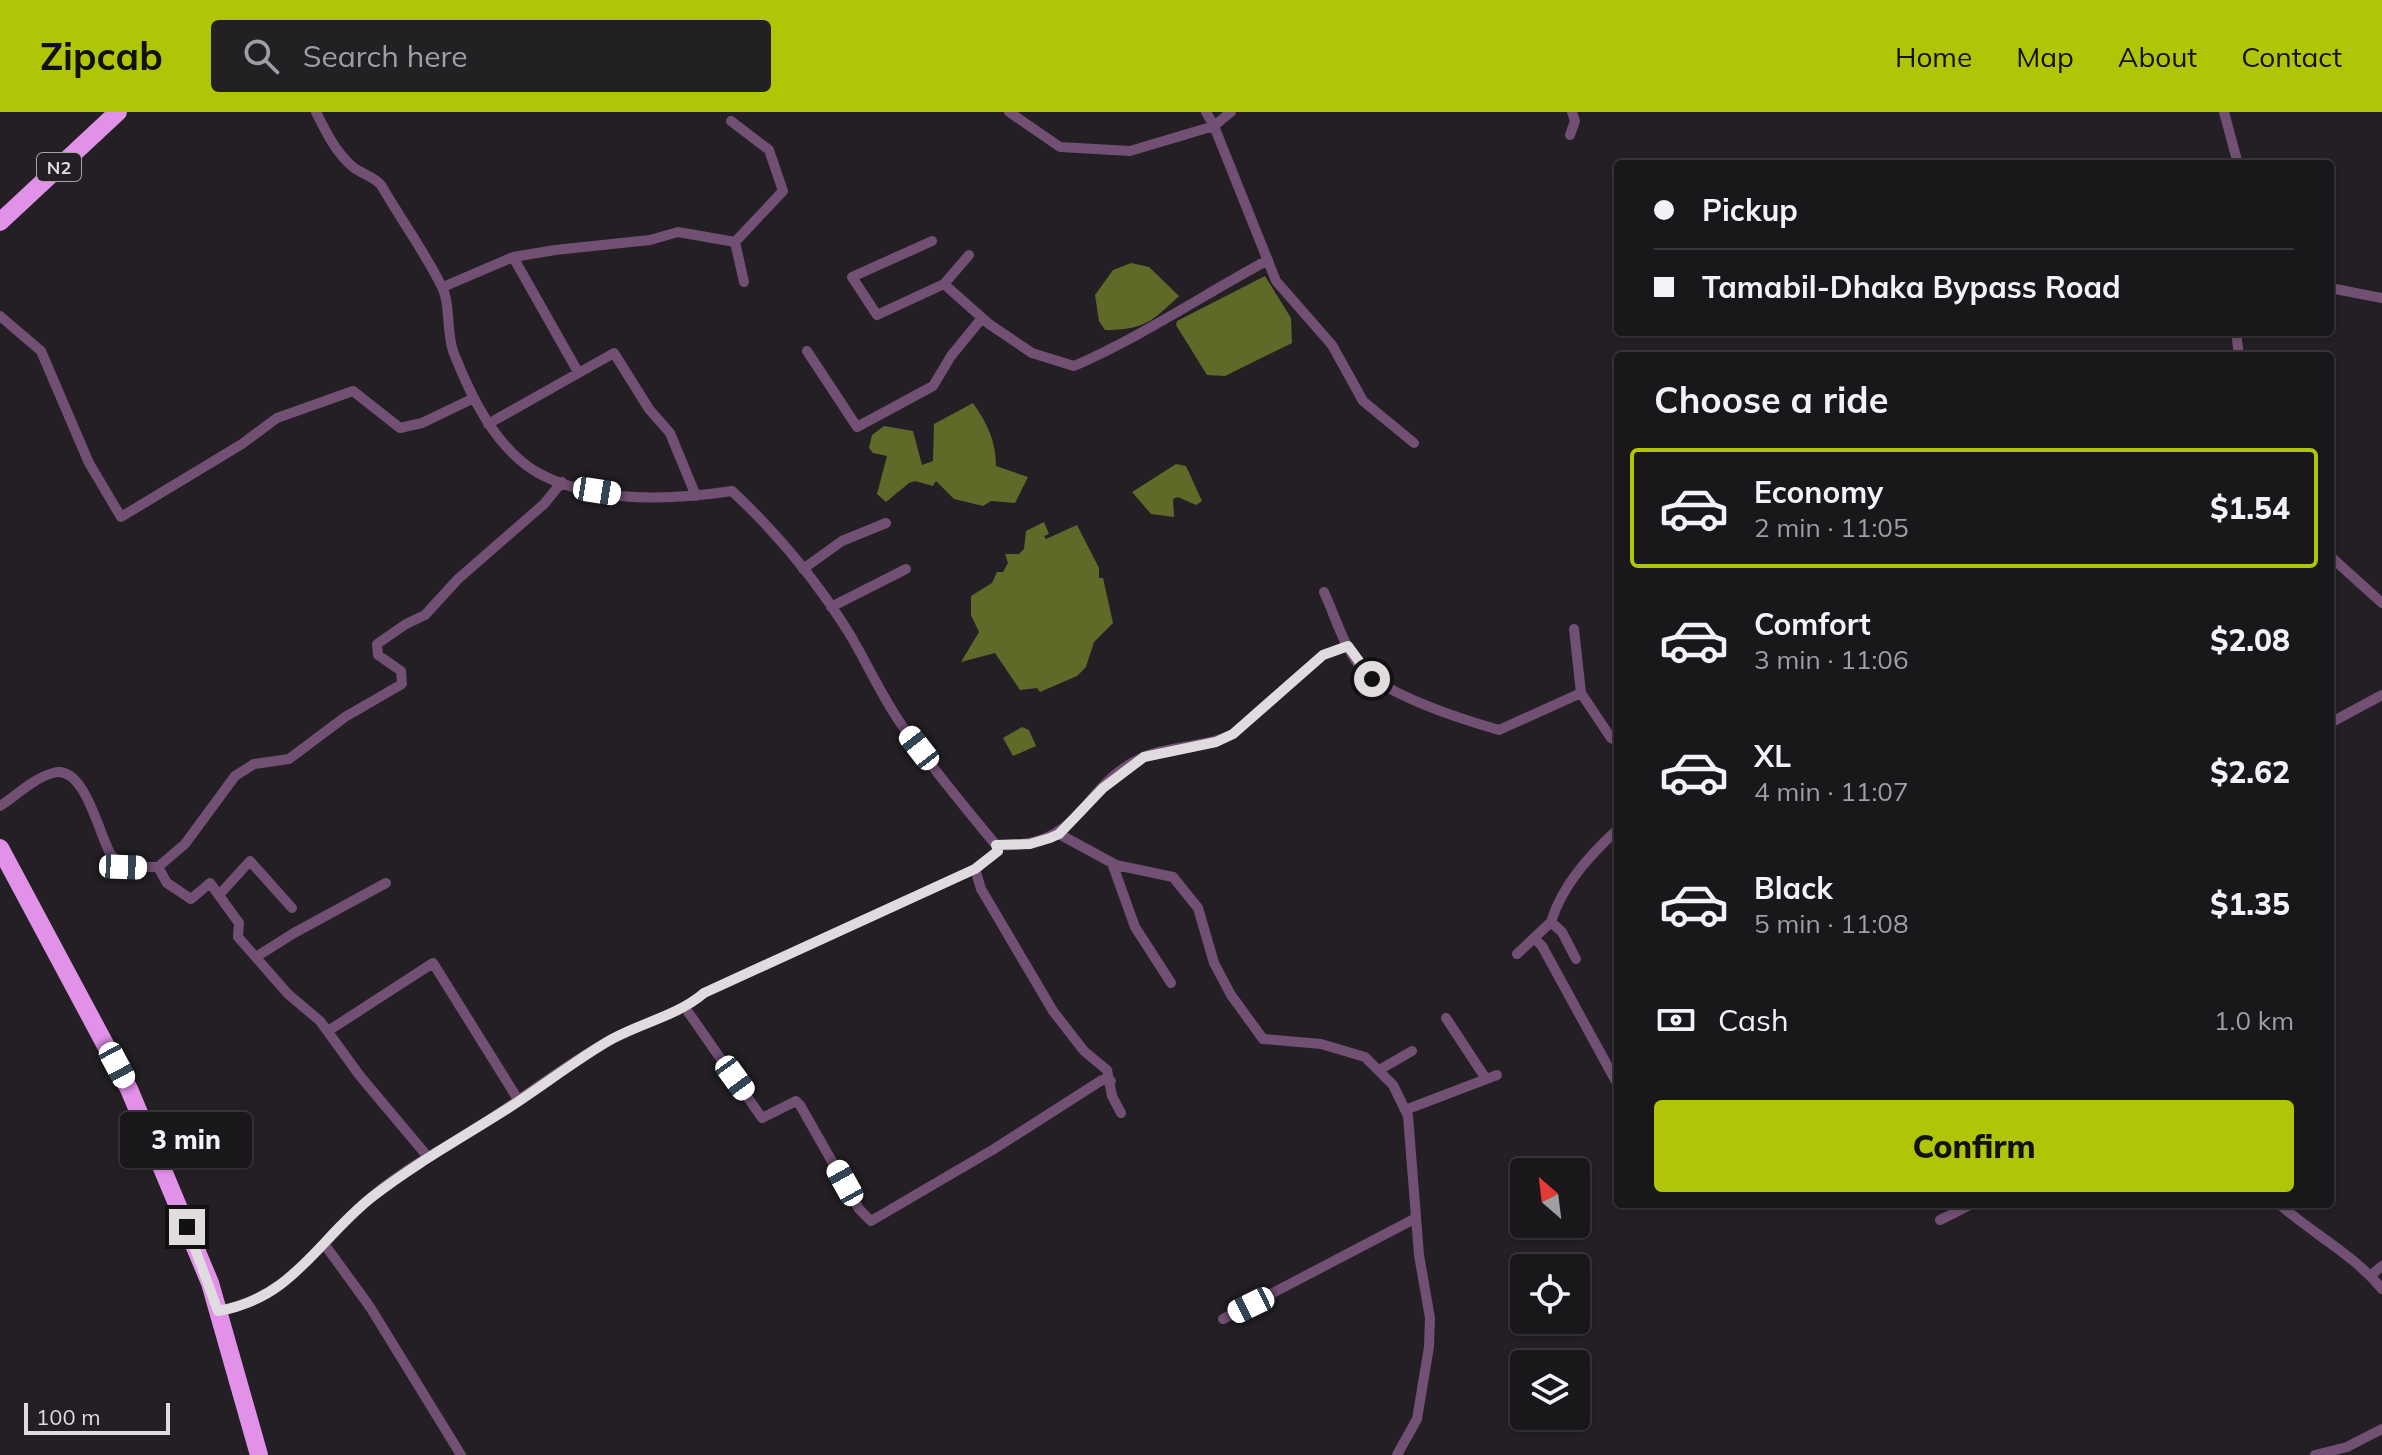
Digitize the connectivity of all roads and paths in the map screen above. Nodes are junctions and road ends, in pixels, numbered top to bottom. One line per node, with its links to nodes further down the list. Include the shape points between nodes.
1 (316, 112): 20 (street, via 332,143 354,168 381,185)
2 (1009, 112): 9 (street, via 1060,147 1130,151)
3 (1206, 112): 9 (street)
4 (1231, 112): 9 (street)
5 (1572, 112): 10 (street)
6 (2224, 112): 11 (street)
7 (112, 114): 12 (highway, N2)
8 (731, 121): 14 (street, via 769,150 783,191)
9 (1214, 126): 17 (street)
10 (1570, 135)
11 (2237, 160)
12 (0, 222)
13 (932, 241): 19 (street, via 852,277 877,315)
14 (735, 242): 16 (street, via 678,232); 18 (street)
15 (969, 255): 19 (street)
16 (513, 257): 20 (street); 26 (street)
17 (1268, 260): 24 (street, via 1119,346 1074,366 1032,353); 29 (street, via 1276,281 1332,345 1363,401)
18 (744, 282)
19 (944, 284): 24 (street)
20 (443, 287): 27 (street, via 452,348)
21 (2334, 289): 22 (street)
22 (2382, 298)
23 (0, 316): 27 (street, via 41,351 89,463 121,517 277,418 353,391 400,428)
24 (982, 318): 25 (street, via 933,386 857,427)
25 (807, 351)
26 (578, 372): 28 (street); 31 (street, via 614,353 670,433)
27 (474, 398): 28 (street)
28 (488, 424): 30 (street, via 531,467)
29 (1414, 443)
30 (562, 482): 31 (street, via 620,494); 51 (street, via 425,615 377,644 378,655 401,671 402,684 345,717 289,759 254,764 235,776 185,844)
31 (696, 496): 34 (street, via 732,491)
32 (886, 523): 34 (street, via 842,541)
33 (2334, 560): 37 (street)
34 (803, 569): 38 (street)
35 (906, 569): 38 (street)
36 (1324, 592): 40 (street)
37 (2382, 603)
38 (831, 607): 48 (street, via 900,723)
39 (1574, 629): 41 (street)
40 (1348, 646): 41 (street, via 1372,679 1457,718 1499,730); 47 (street, via 1323,655 1233,734 1144,757 1103,788)
41 (1581, 693): 44 (street)
42 (2382, 695): 43 (street)
43 (2334, 721)
44 (1614, 740)
45 (0, 806): 51 (street, via 56,771 69,774 79,784 110,853 123,867)
46 (1614, 833): 56 (street, via 1558,899)
47 (1059, 834): 48 (street, via 1030,844); 50 (street)
48 (996, 845): 52 (street, via 998,851)
49 (0, 848): 83 (highway, via 129,1089)
50 (1112, 863): 61 (street, via 1135,927); 66 (street, via 1173,877 1198,908 1214,963 1263,1039 1321,1044 1365,1057)
51 (158, 867): 54 (street, via 167,883 191,899 210,883)
52 (975, 869): 62 (street, via 704,993); 70 (street, via 981,889 1053,1011)
53 (386, 883): 59 (street)
54 (219, 895): 55 (street, via 250,861); 59 (street, via 239,923 238,937)
55 (292, 908)
56 (1551, 922): 57 (street); 60 (street)
57 (1534, 938): 58 (street); 68 (street)
58 (1517, 954)
59 (256, 957): 64 (street)
60 (1576, 959)
61 (1171, 983)
62 (686, 1009): 70 (street, via 762,1118 790,1103 800,1105 871,1221 1102,1080); 71 (street, via 610,1040)
63 (1446, 1018): 69 (street)
64 (328, 1031): 71 (street, via 433,963); 74 (street)
65 (1412, 1051): 66 (street)
66 (1379, 1070): 72 (street)
67 (1497, 1075): 69 (street)
68 (1614, 1078)
69 (1486, 1079): 72 (street)
70 (1111, 1081): 73 (street)
71 (519, 1101): 74 (street)
72 (1405, 1110): 77 (street)
73 (1121, 1113)
74 (428, 1157): 79 (street, via 367,1201)
75 (1964, 1208): 78 (street)
76 (2284, 1208): 81 (street)
77 (1416, 1218): 84 (street); 88 (street, via 1429,1347 1417,1419)
78 (1940, 1220)
79 (325, 1245): 83 (street, via 269,1295); 87 (street, via 370,1307)
80 (2382, 1266): 81 (street)
81 (2371, 1275): 82 (street)
82 (2382, 1289)
83 (218, 1311): 86 (highway)
84 (1223, 1319)
85 (2382, 1429): 89 (street, via 2347,1447)
86 (259, 1455)
87 (461, 1455)
88 (1397, 1455)
89 (2315, 1455)

